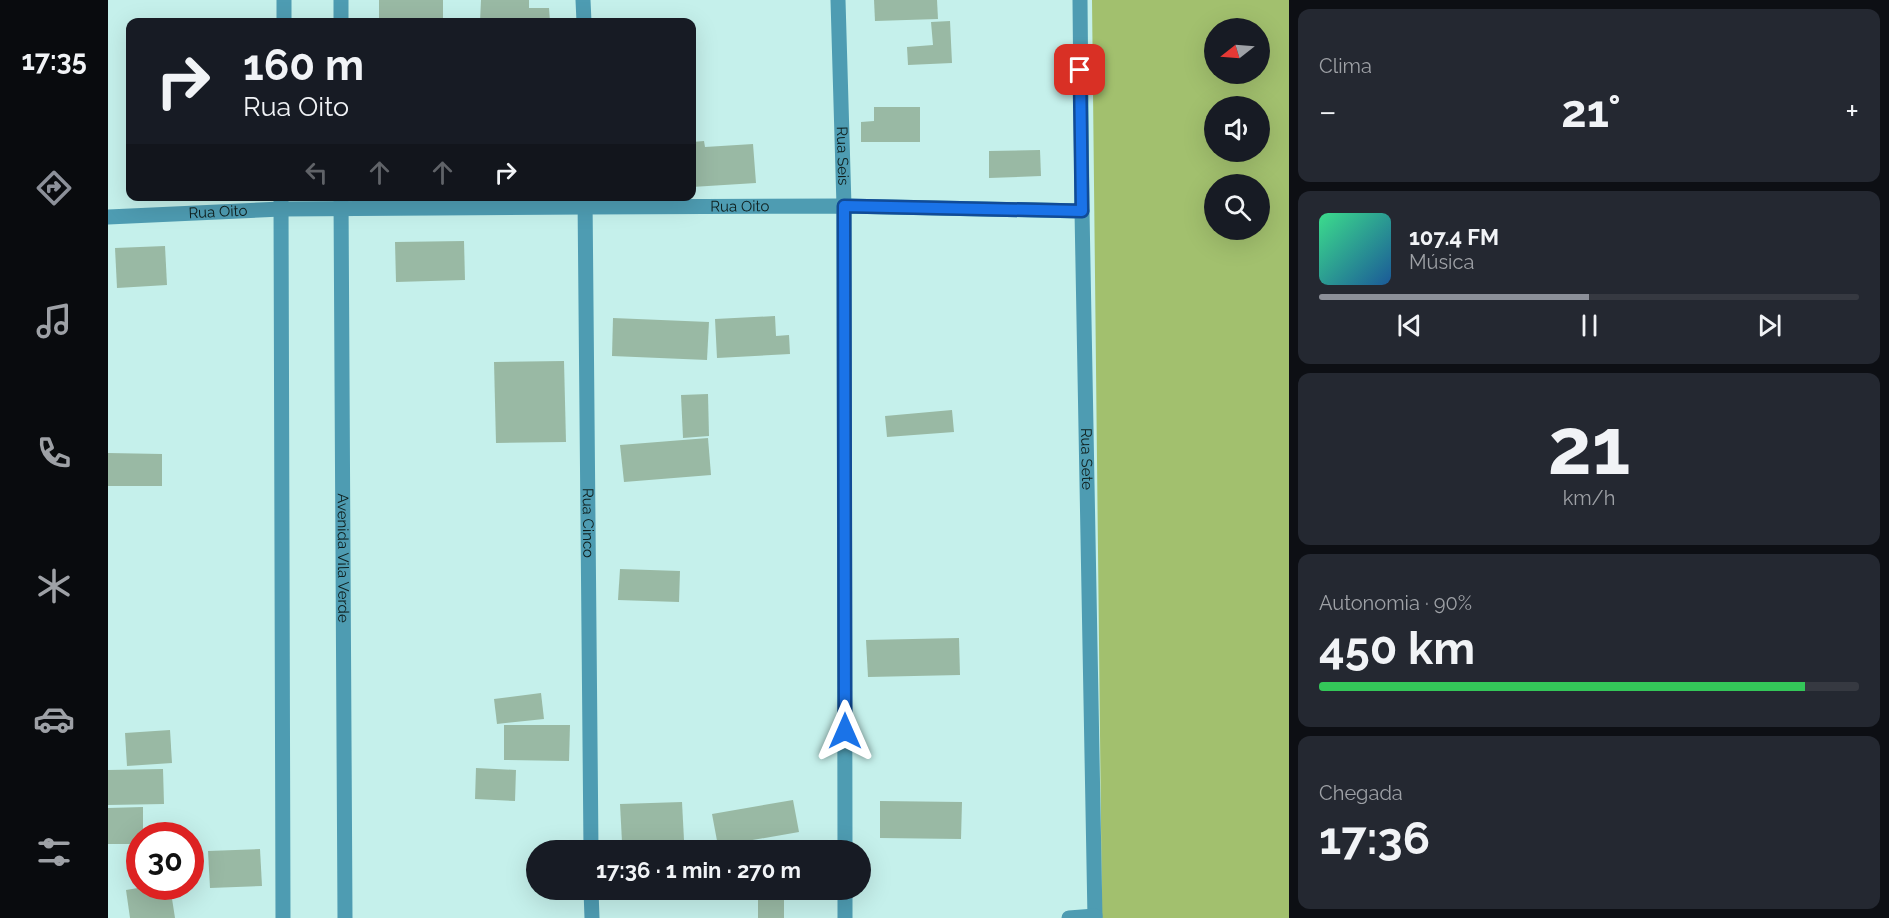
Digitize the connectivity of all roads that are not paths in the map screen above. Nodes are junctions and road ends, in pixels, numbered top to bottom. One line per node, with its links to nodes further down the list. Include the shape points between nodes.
1 (284, 0): 6 (street)
2 (341, 0): 7 (street)
3 (584, 0): 8 (street)
4 (838, 0): 12 (street, Rua Seis)
5 (1080, 0): 13 (street, Rua Sete)
6 (284, 18)
7 (341, 18)
8 (584, 18)
9 (585, 202): 11 (street, Rua Oito); 12 (street, Rua Oito); 15 (street, Rua Cinco)
10 (281, 203): 11 (street, Rua Oito); 14 (street, Rua Oito); 20 (street)
11 (342, 203): 21 (street, Avenida Vila Verde)
12 (844, 206): 13 (street, Rua Oito); 16 (street, Rua Seis)
13 (1082, 211): 19 (street, Rua Sete)
14 (108, 217)
15 (591, 840)
16 (845, 840)
17 (591, 900): 22 (street)
18 (845, 900): 23 (street)
19 (1095, 917): 24 (street)
20 (283, 918)
21 (345, 918)
22 (591, 918)
23 (845, 918)
24 (1069, 918)

